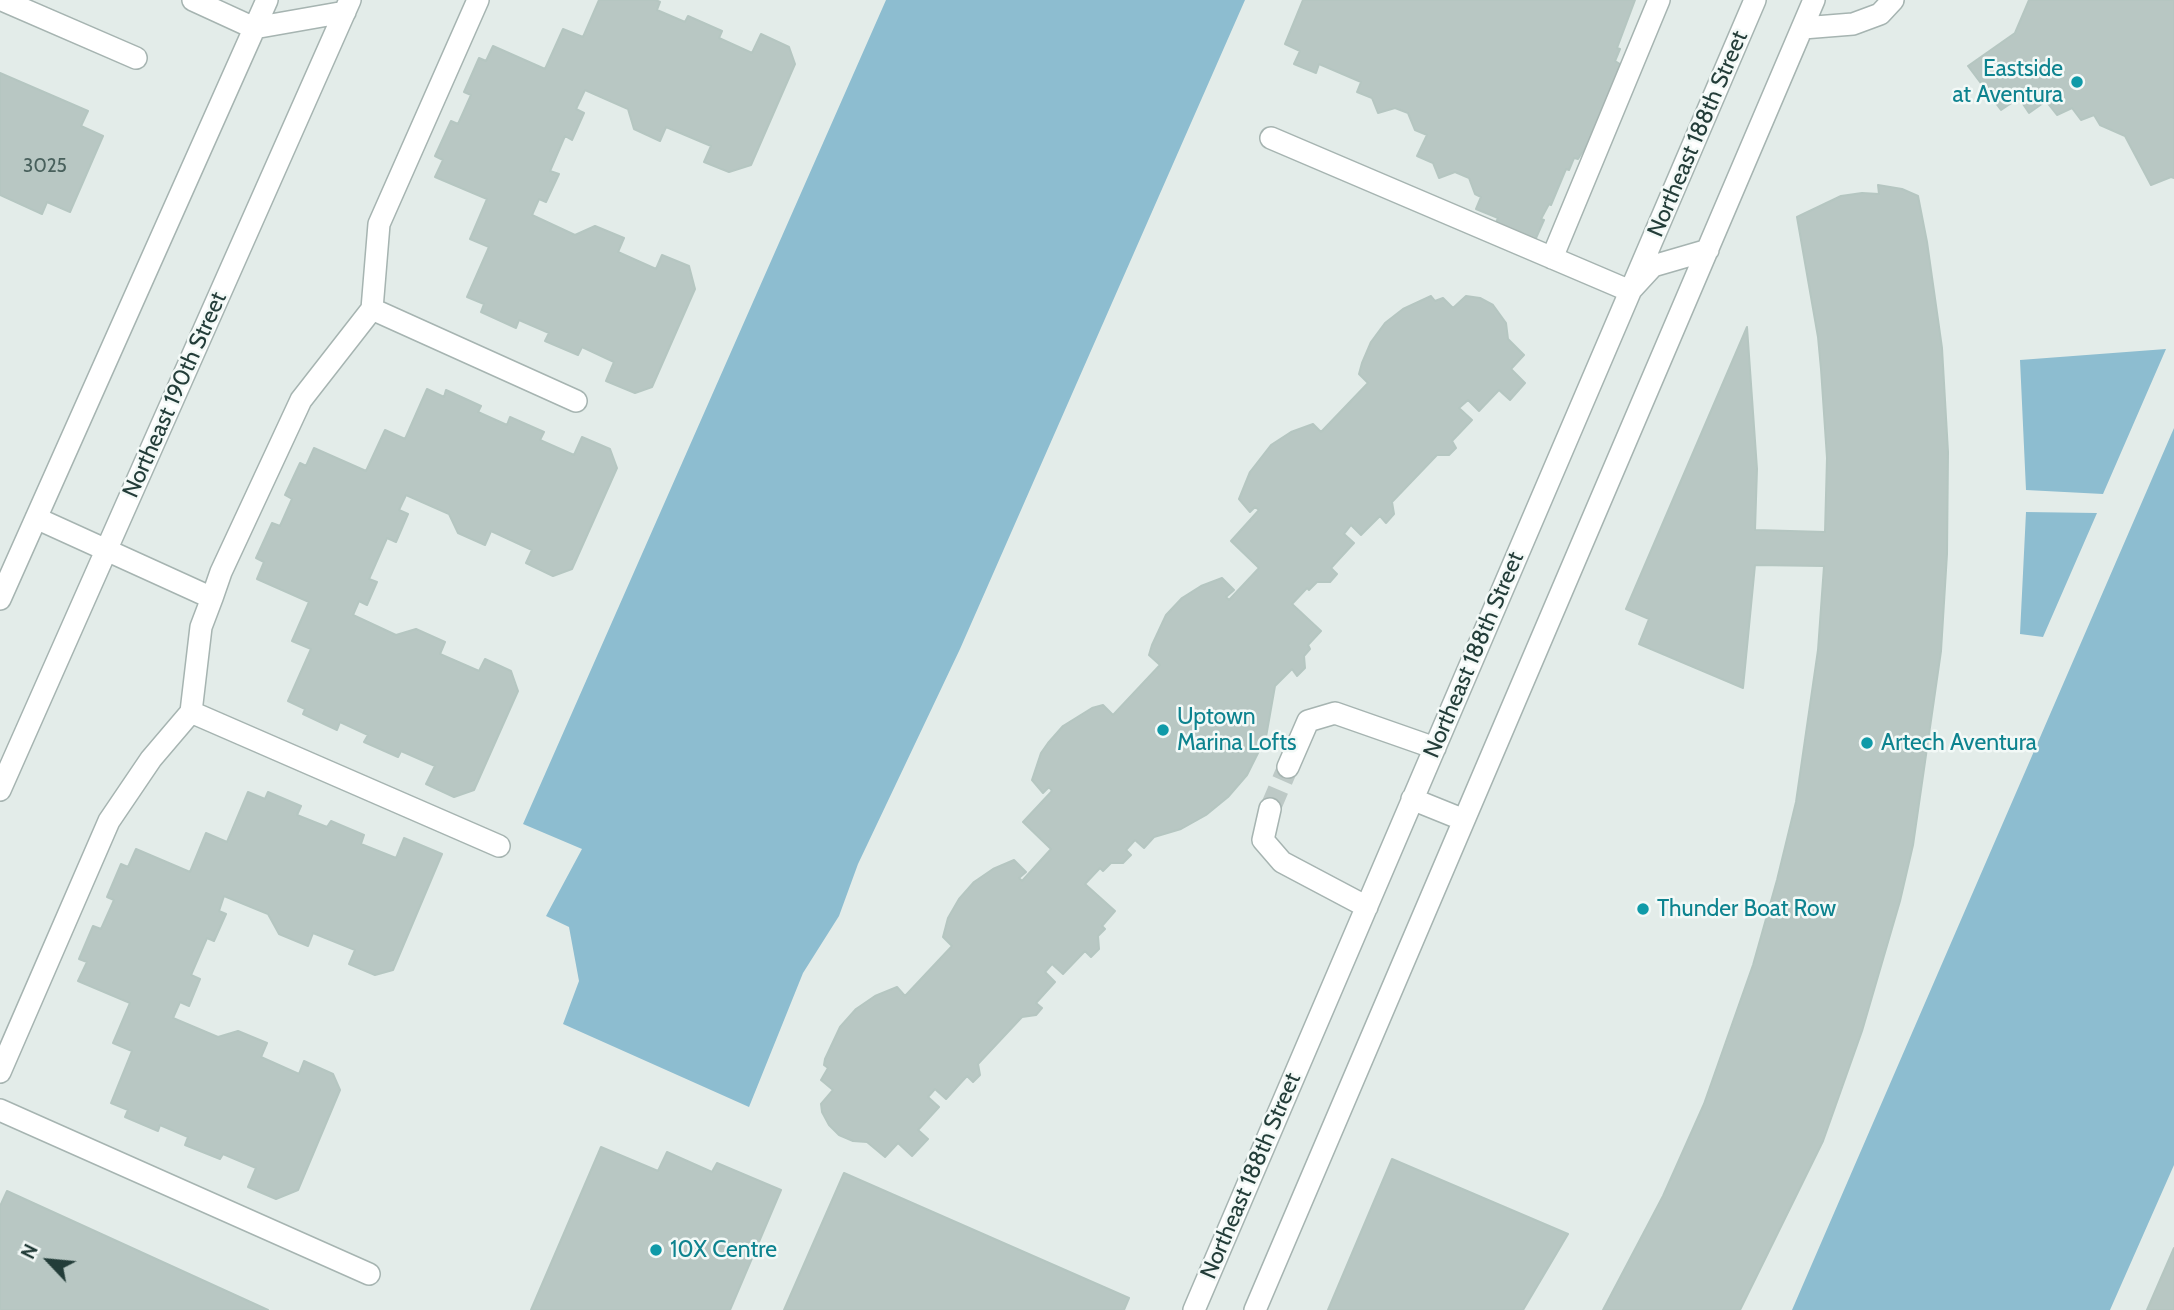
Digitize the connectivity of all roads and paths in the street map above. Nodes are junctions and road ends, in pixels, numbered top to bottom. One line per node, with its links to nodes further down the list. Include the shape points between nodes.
1 (2, 0): 13 (street)
2 (192, 0): 11 (street)
3 (267, 0): 11 (street)
4 (318, 0): 10 (street)
5 (478, 0): 18 (street, via 379,224)
6 (1659, 0): 16 (street)
7 (1755, 0): 17 (street, Northeast 188th Street)
8 (1814, 0): 12 (street)
9 (1894, 0): 12 (street, via 1880,14 1853,24)
10 (343, 4): 11 (street); 21 (street, Northeast 190th Street)
11 (254, 28): 20 (street)
12 (1802, 28): 15 (street)
13 (136, 58)
14 (1271, 138): 16 (street)
15 (1708, 250): 17 (street, via 1653,266); 31 (street)
16 (1552, 258): 17 (street)
17 (1630, 291): 26 (street, Northeast 188th Street)
18 (372, 309): 19 (street); 23 (street, via 301,400)
19 (576, 401)
20 (36, 518): 21 (street); 22 (street)
21 (106, 551): 23 (street); 28 (street, Northeast 190th Street)
22 (7, 561): 24 (street)
23 (212, 598): 25 (street, via 201,627)
24 (0, 599)
25 (191, 712): 32 (street); 34 (street, via 151,759 109,821)
26 (1434, 748): 27 (street, via 1335,713 1308,721); 29 (street, Northeast 188th Street)
27 (1288, 766)
28 (0, 790)
29 (1412, 799): 31 (street); 33 (street, Northeast 188th Street)
30 (1270, 809): 33 (street, via 1263,840 1282,862)
31 (1464, 820): 38 (street)
32 (499, 846)
33 (1367, 907): 37 (street, Northeast 188th Street)
34 (0, 1072)
35 (0, 1110): 36 (street)
36 (369, 1275)
37 (1194, 1310)
38 (1255, 1310)

